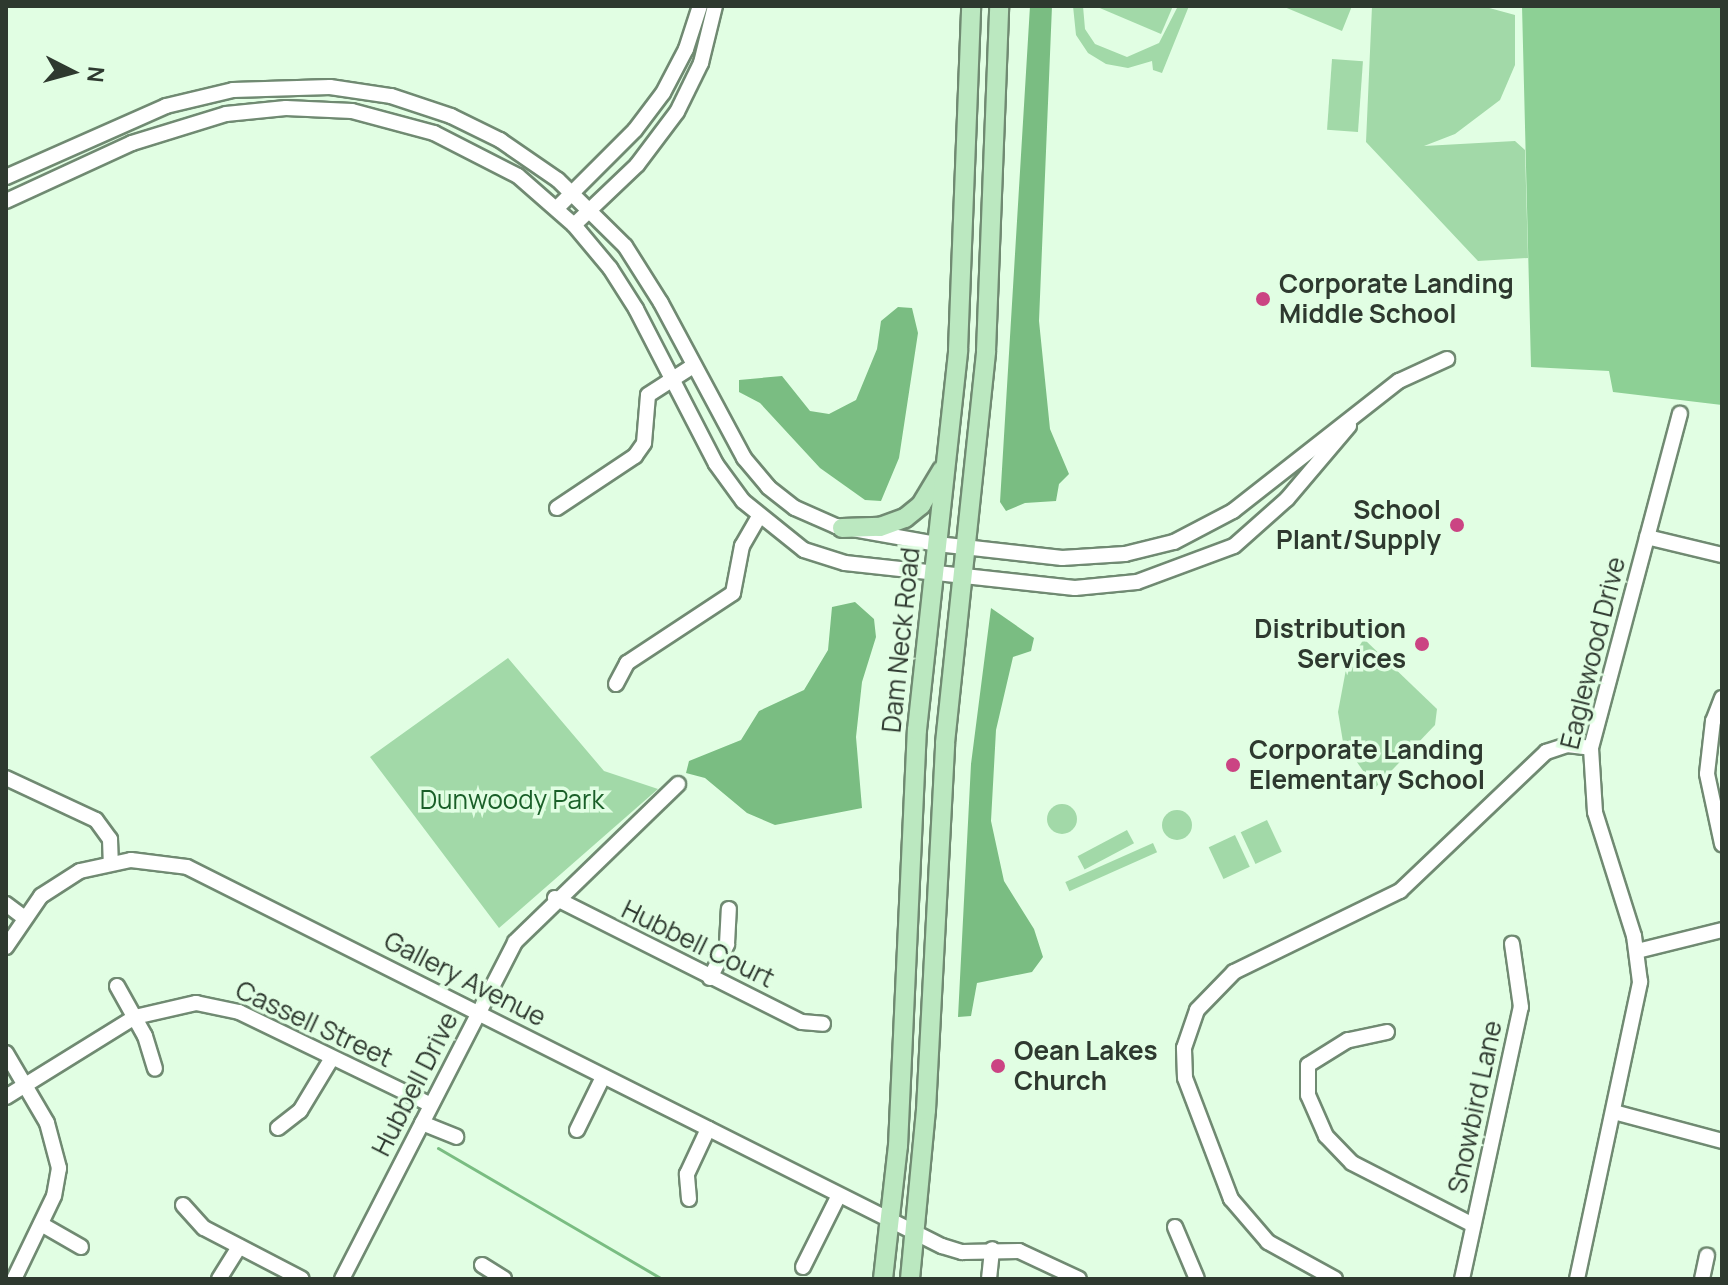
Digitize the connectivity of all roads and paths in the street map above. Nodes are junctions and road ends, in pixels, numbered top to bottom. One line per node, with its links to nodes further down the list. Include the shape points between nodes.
1 (700, 6): 6 (street, via 663,93)
2 (715, 6): 9 (street, via 701,63 677,112 646,154)
3 (971, 6): 16 (main road, Dam Neck Road, via 958,350)
4 (999, 6): 22 (main road, via 986,351)
5 (6, 177): 6 (street, via 166,106 233,90 300,85 361,90 451,116 500,140)
6 (574, 193): 8 (street); 9 (street)
7 (6, 201): 8 (street, via 181,125 256,110 304,108 380,116 434,133 493,160)
8 (557, 208): 10 (street)
9 (591, 210): 10 (street); 12 (street, via 644,274)
10 (574, 225): 13 (street, via 610,268)
11 (1447, 359): 14 (street, via 1409,374)
12 (693, 366): 13 (street); 19 (street, via 757,475 795,508)
13 (673, 379): 17 (street, via 646,398 640,450); 18 (street, via 716,464)
14 (1375, 400): 22 (street, via 1233,511 1174,542 1094,557); 25 (street, via 1269,518 1218,553 1137,582 1097,588)
15 (1680, 414): 20 (street, Eaglewood Drive)
16 (946, 465): 19 (main road, via 921,505 905,518 880,527); 21 (main road, Dam Neck Road)
17 (557, 508)
18 (759, 517): 24 (street, via 824,558); 26 (street, via 742,546 733,593 627,663)
19 (842, 528): 21 (street)
20 (1647, 537): 23 (street); 29 (street, Eaglewood Drive)
21 (937, 544): 22 (street); 24 (main road, Dam Neck Road)
22 (966, 548): 25 (main road)
23 (1722, 555)
24 (933, 574): 25 (street); 65 (main road, Dam Neck Road, via 912,789 898,1146)
25 (963, 578): 69 (main road, via 942,794)
26 (616, 684)
27 (1722, 698): 28 (street)
28 (1715, 745): 32 (street, via 1709,798)
29 (1591, 748): 41 (street, Eaglewood Drive, via 1595,812); 86 (street, via 1567,745 1546,752 1400,891 1234,972 1197,1010 1184,1048 1185,1078 1231,1199 1268,1242)
30 (6, 778): 33 (street, via 96,820 110,839)
31 (678, 784): 34 (street, Hubbell Drive)
32 (1722, 844)
33 (111, 862): 37 (street, Gallery Avenue, via 67,877); 44 (street, Gallery Avenue, via 156,861 206,874)
34 (555, 898): 42 (street, Hubbell Court); 44 (street, Hubbell Drive, via 515,942)
35 (6, 904): 37 (street)
36 (729, 909): 42 (street, via 727,944)
37 (23, 917): 40 (street, Gallery Avenue)
38 (1722, 930): 41 (street)
39 (1512, 944): 67 (street, Snowbird Lane, via 1521,1007)
40 (6, 947)
41 (1637, 951): 55 (street, Eaglewood Drive, via 1638,999)
42 (710, 978): 46 (street, Hubbell Court, via 802,1022)
43 (117, 986): 45 (street)
44 (478, 1013): 51 (street, Gallery Avenue); 54 (street, Hubbell Drive)
45 (135, 1017): 49 (street, Cassell Street, via 175,1004 213,1005 239,1012); 50 (street); 52 (street, Cassell Street)
46 (823, 1024)
47 (1387, 1032): 67 (street, via 1348,1040 1308,1065 1308,1095 1326,1136 1352,1163)
48 (6, 1053): 52 (street)
49 (332, 1058): 54 (street, Cassell Street); 57 (street, via 300,1111)
50 (155, 1068)
51 (603, 1077): 58 (street, Gallery Avenue); 59 (street)
52 (23, 1086): 53 (street, Cassell Street); 66 (street, via 57,1150 58,1179)
53 (6, 1097)
54 (431, 1105): 56 (street, Hubbell Drive)
55 (1614, 1112): 61 (street); 88 (street, Eaglewood Drive)
56 (422, 1123): 60 (street); 79 (street, Hubbell Drive)
57 (278, 1128)
58 (708, 1129): 62 (street, Gallery Avenue); 63 (street, via 687,1174)
59 (577, 1130)
60 (456, 1137)
61 (1722, 1141)
62 (839, 1195): 65 (street, Gallery Avenue); 75 (street)
63 (689, 1199)
64 (183, 1205): 71 (street, via 204,1228)
65 (890, 1220): 69 (street, Gallery Avenue); 81 (main road, Dam Neck Road)
66 (41, 1224): 70 (street); 76 (street)
67 (1473, 1225): 87 (street, Snowbird Lane)
68 (1175, 1227): 85 (street)
69 (915, 1233): 72 (street, Gallery Avenue, via 962,1252); 82 (main road)
70 (81, 1247)
71 (239, 1247): 77 (street); 78 (street)
72 (992, 1249): 83 (street); 84 (street, Gallery Avenue, via 1033,1256)
73 (1707, 1256): 89 (street)
74 (482, 1265): 80 (street)
75 (803, 1267)
76 (14, 1279)
77 (219, 1279)
78 (302, 1279)
79 (342, 1279)
80 (504, 1279)
81 (883, 1279)
82 (910, 1279)
83 (989, 1279)
84 (1079, 1279)
85 (1197, 1279)
86 (1335, 1279)
87 (1462, 1279)
88 (1577, 1279)
89 (1702, 1279)

